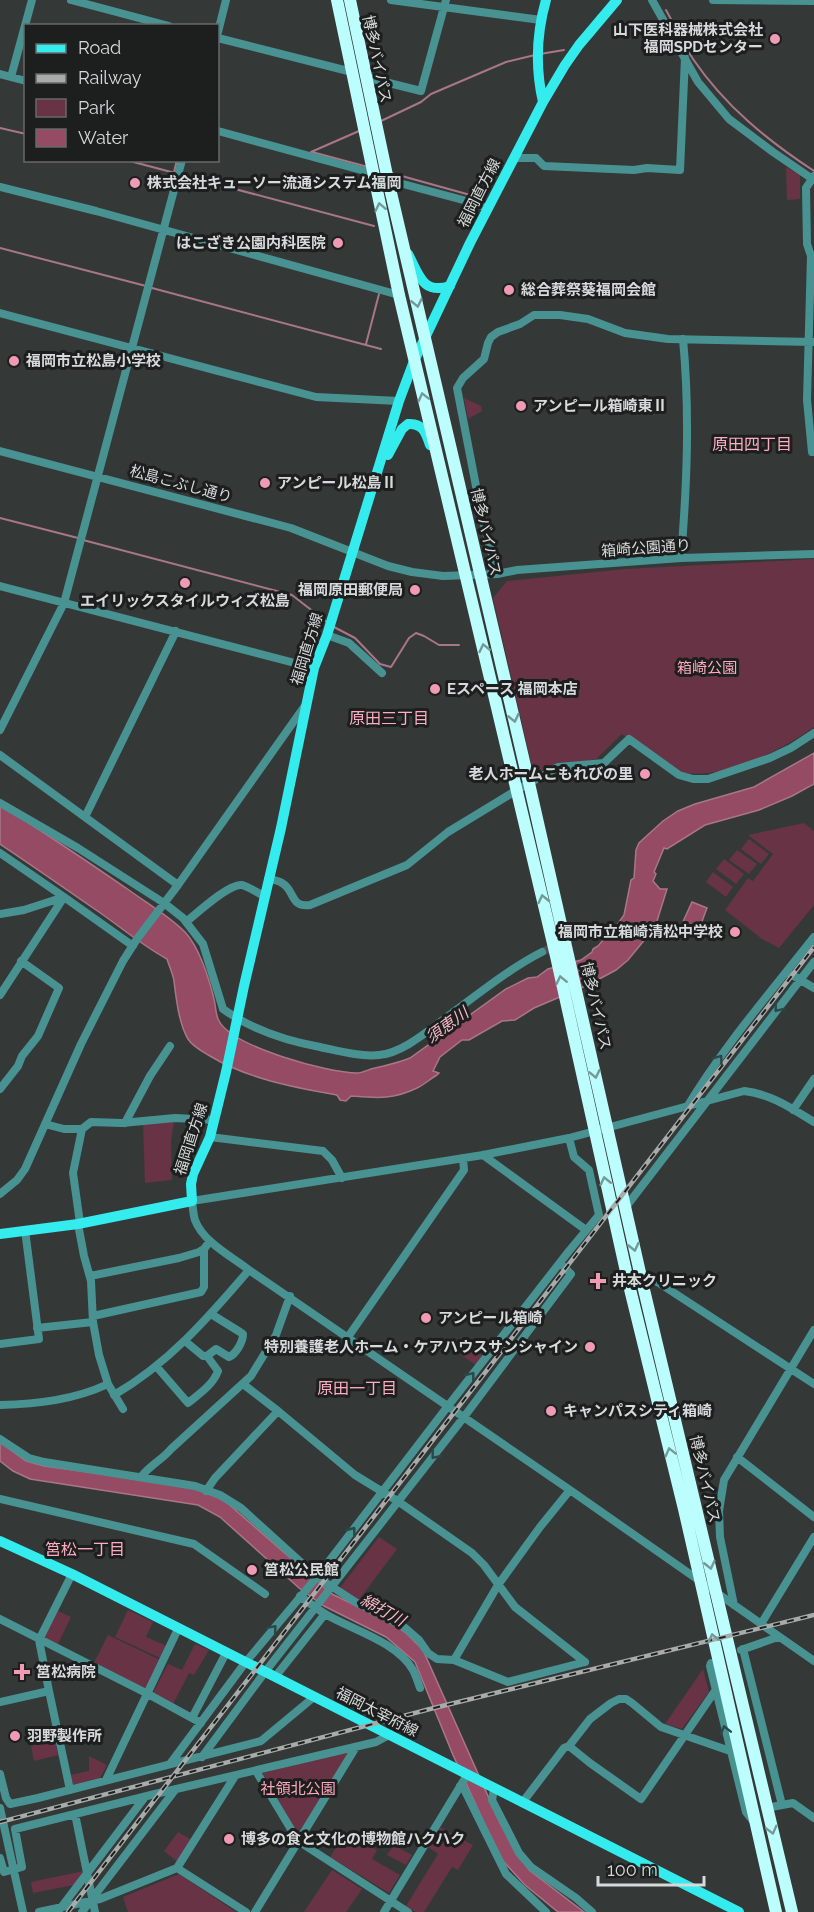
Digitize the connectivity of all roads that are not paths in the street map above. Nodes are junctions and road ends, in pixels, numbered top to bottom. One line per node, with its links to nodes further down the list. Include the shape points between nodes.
1 (32, 0): 14 (street)
2 (71, 0): 15 (street)
3 (226, 0): 16 (street)
4 (337, 0): 20 (highway, 博多バイパス)
5 (350, 0): 23 (highway, 博多バイパス)
6 (391, 0): 12 (street)
7 (546, 0): 13 (main road)
8 (617, 0): 25 (main road, 福岡直方線, via 579,45)
9 (652, 0): 19 (street)
10 (713, 0): 11 (street)
11 (814, 1)
12 (446, 3): 13 (street); 23 (street, via 422,91)
13 (541, 20): 25 (main road, via 536,64)
14 (25, 24)
15 (161, 24)
16 (219, 28)
17 (24, 29): 22 (street)
18 (219, 38): 20 (street)
19 (685, 58): 27 (street, via 680,170 544,166 536,158); 30 (street, via 698,82 729,119)
20 (352, 72): 29 (highway, 博多バイパス)
21 (0, 74): 22 (street)
22 (11, 77): 24 (street)
23 (365, 77): 31 (highway, 博多バイパス)
24 (24, 80)
25 (543, 102): 27 (main road, 福岡直方線)
26 (219, 131): 29 (street)
27 (515, 158): 33 (main road, 福岡直方線)
28 (181, 162): 34 (street)
29 (372, 173): 37 (highway, 博多バイパス, one-way to 29)
30 (814, 178): 41 (street, via 806,188)
31 (388, 180): 33 (street); 35 (highway, 博多バイパス)
32 (0, 187): 34 (street)
33 (488, 208): 36 (main road, 福岡直方線)
34 (164, 231): 37 (street); 42 (street)
35 (403, 243): 36 (main road, via 422,282 439,289); 40 (highway, 博多バイパス, one-way to 40)
36 (450, 286): 40 (main road, 福岡直方線)
37 (399, 295): 43 (highway, 博多バイパス)
38 (0, 314): 42 (street)
39 (683, 339): 41 (street); 52 (street, via 688,414); 55 (street, via 625,333 588,319 546,315 534,315 491,337 484,359 457,388)
40 (425, 340): 43 (main road, 福岡直方線); 54 (highway, 博多バイパス)
41 (811, 342): 46 (street, via 807,400)
42 (132, 348): 44 (street, via 316,397); 48 (street)
43 (414, 361): 44 (main road, 福岡直方線); 49 (highway, 博多バイパス, one-way to 43)
44 (399, 401): 47 (main road, 福岡直方線)
45 (0, 451): 48 (street, 松島こぶし通り)
46 (814, 452)
47 (379, 470): 49 (main road, via 405,426 413,424 424,429); 50 (main road, 福岡直方線)
48 (98, 476): 50 (street, 松島こぶし通り, via 291,528); 57 (street)
49 (453, 522): 53 (highway, 博多バイパス)
50 (352, 552): 53 (street, 松島こぶし通り, via 412,572); 59 (main road, 福岡直方線)
51 (814, 554): 52 (street, 箱崎公園通り)
52 (681, 558): 55 (street, 箱崎公園通り)
53 (466, 574): 54 (street, 箱崎公園通り); 67 (highway, 博多バイパス, one-way to 53)
54 (480, 574): 55 (street, 箱崎公園通り); 66 (highway, 博多バイパス, one-way to 66)
55 (497, 574)
56 (0, 586): 57 (street)
57 (64, 603): 58 (street); 63 (street)
58 (176, 631): 60 (street); 69 (street)
59 (327, 635): 60 (main road, 福岡直方線); 61 (street, via 349,643)
60 (314, 668): 62 (main road, 福岡直方線)
61 (382, 673)
62 (306, 704): 71 (main road, 福岡直方線); 72 (street)
63 (0, 730)
64 (814, 733): 66 (street, via 770,758 708,779 679,775 628,739 604,764 558,767)
65 (0, 755): 69 (street)
66 (529, 783): 67 (street); 98 (highway, 博多バイパス, one-way to 98)
67 (517, 790): 71 (street, via 448,832 407,866 310,905 297,903 285,885); 100 (highway, 博多バイパス, one-way to 67)
68 (0, 803): 75 (street, via 78,848)
69 (85, 817): 72 (street)
70 (0, 853): 74 (street)
71 (268, 879): 73 (main road, 福岡直方線)
72 (178, 885): 75 (street)
73 (264, 896): 77 (street, via 242,885 233,887); 87 (main road, 福岡直方線)
74 (64, 897): 76 (street); 79 (street); 81 (street)
75 (161, 906): 77 (street); 79 (street)
76 (0, 914)
77 (186, 922): 87 (street, via 203,944 223,1009)
78 (814, 937): 83 (street)
79 (135, 942): 97 (street, via 81,1044)
80 (542, 952): 87 (street, via 422,1035 380,1055 308,1045)
81 (21, 961): 86 (street); 90 (street, via 59,988 38,1036)
82 (814, 962): 84 (street)
83 (787, 972): 84 (street); 92 (street, one-way to 83)
84 (800, 979): 85 (street); 91 (street, one-way to 91)
85 (814, 988)
86 (0, 995)
87 (237, 1021): 94 (main road, 福岡直方線)
88 (170, 1046): 96 (street)
89 (814, 1079): 93 (street)
90 (0, 1089)
91 (706, 1101): 92 (street); 93 (street, via 751,1092 772,1097); 108 (street)
92 (687, 1107): 98 (street)
93 (793, 1110): 95 (street)
94 (213, 1120): 96 (street, via 175,1118); 101 (main road, 福岡直方線)
95 (814, 1122)
96 (125, 1123): 99 (street, via 91,1122)
97 (45, 1124): 99 (street); 106 (street, via 25,1169)
98 (608, 1128): 100 (street); 108 (highway, 博多バイパス)
99 (82, 1129): 109 (street, via 73,1173)
100 (595, 1131): 102 (street); 200 (highway, 博多バイパス, one-way to 100)
101 (210, 1137): 105 (street, via 323,1151); 107 (main road, 福岡直方線, via 193,1174)
102 (569, 1138): 103 (street); 111 (street, via 574,1157 589,1170 599,1215)
103 (483, 1155): 104 (street); 111 (street)
104 (463, 1158): 105 (street); 124 (street, via 464,1170)
105 (342, 1178): 107 (street)
106 (0, 1194)
107 (192, 1201): 109 (main road); 113 (street, via 199,1229)
108 (625, 1208): 118 (highway, 博多バイパス, one-way to 118)
109 (79, 1224): 110 (main road); 117 (street)
110 (25, 1230): 112 (main road); 122 (street)
111 (586, 1230): 115 (street)
112 (0, 1234)
113 (210, 1240): 114 (street); 116 (street)
114 (204, 1249): 117 (street); 121 (street, via 201,1292)
115 (560, 1263): 135 (street, one-way to 115); 138 (street, via 572,1274)
116 (249, 1270): 119 (street); 120 (street)
117 (90, 1276): 121 (street)
118 (641, 1277): 129 (street, via 659,1283); 197 (highway, 博多バイパス, one-way to 197)
119 (290, 1296): 124 (street); 131 (street, via 276,1335)
120 (211, 1314): 125 (street); 127 (street, via 243,1334 243,1339 229,1357 216,1349)
121 (93, 1319): 122 (street); 130 (street)
122 (37, 1328): 126 (street, via 39,1339)
123 (814, 1330): 129 (street)
124 (348, 1336): 135 (street)
125 (185, 1341): 127 (street); 128 (street)
126 (0, 1344)
127 (207, 1356): 128 (street, via 218,1371 216,1378 188,1403)
128 (156, 1366): 133 (street)
129 (790, 1369): 132 (street); 140 (street)
130 (108, 1384): 133 (street); 134 (street, via 63,1400)
131 (243, 1384): 137 (street); 141 (street)
132 (814, 1384)
133 (114, 1395): 136 (street)
134 (0, 1405)
135 (448, 1406): 138 (street); 144 (street)
136 (123, 1409)
137 (278, 1411): 143 (street); 144 (street, via 355,1475)
138 (464, 1417): 142 (street); 146 (street, one-way to 146)
139 (0, 1439): 141 (street, via 29,1458)
140 (737, 1457): 147 (street); 156 (street, via 724,1480 719,1511 720,1537)
141 (141, 1477): 143 (street)
142 (570, 1490): 152 (street); 156 (street)
143 (206, 1491): 151 (street, via 241,1508)
144 (382, 1492): 146 (street); 151 (street, one-way to 144)
145 (0, 1499): 154 (street, via 194,1544)
146 (399, 1502): 152 (street, via 472,1552); 153 (street)
147 (814, 1517)
148 (814, 1537): 160 (street)
149 (0, 1541): 150 (main road, 福岡太宰府線)
150 (72, 1574): 161 (main road, 福岡太宰府線); 163 (street)
151 (317, 1577): 153 (street); 155 (street)
152 (498, 1585): 165 (street); 165 (street, via 521,1612 585,1662 508,1682)
153 (332, 1588): 157 (street); 165 (street, via 404,1627 437,1659)
154 (265, 1594)
155 (300, 1596): 157 (street); 167 (street, one-way to 155)
156 (734, 1605): 160 (street)
157 (315, 1607): 158 (street); 169 (street)
158 (325, 1614): 169 (street); 170 (street, via 389,1647 413,1670)
159 (0, 1619): 163 (street)
160 (761, 1624): 162 (street)
161 (178, 1629): 164 (main road, 福岡太宰府線); 173 (street)
162 (778, 1637): 166 (street); 195 (street, via 742,1649)
163 (39, 1640): 171 (street); 173 (street)
164 (226, 1653): 167 (main road, 福岡太宰府線); 176 (street)
165 (454, 1660)
166 (814, 1661)
167 (245, 1663): 169 (main road, 福岡太宰府線); 177 (street)
168 (711, 1663): 172 (street)
169 (270, 1675): 174 (main road, 福岡太宰府線); 183 (street)
170 (420, 1688)
171 (49, 1691): 175 (street); 192 (street)
172 (715, 1691): 179 (street); 182 (street, one-way to 172)
173 (148, 1694): 176 (street); 189 (street)
174 (314, 1697): 178 (main road, 福岡太宰府線); 183 (street, via 261,1741)
175 (0, 1702)
176 (192, 1718): 177 (street)
177 (201, 1723): 184 (street)
178 (390, 1735): 181 (street); 188 (main road, 福岡太宰府線)
179 (684, 1735): 180 (street, via 661,1727 633,1702 619,1699 590,1719); 180 (street, via 641,1799); 182 (street)
180 (569, 1746): 194 (street)
181 (356, 1747): 185 (street); 201 (street)
182 (730, 1751): 200 (street, via 746,1812)
183 (202, 1757): 184 (street)
184 (171, 1764): 189 (street)
185 (256, 1771): 187 (street); 201 (street)
186 (0, 1774): 192 (street, via 10,1804)
187 (235, 1776): 191 (street); 203 (street)
188 (462, 1778): 190 (main road, 福岡太宰府線); 207 (street); 209 (street, via 506,1874)
189 (106, 1780): 192 (street)
190 (492, 1788): 194 (main road, 福岡太宰府線); 218 (street, via 492,1800 519,1853 531,1867)
191 (175, 1789): 193 (street); 206 (street)
192 (70, 1790)
193 (145, 1797): 198 (street); 205 (street)
194 (522, 1803): 219 (main road, 福岡太宰府線)
195 (782, 1804): 197 (street); 199 (street, via 793,1803)
196 (0, 1808): 204 (street)
197 (766, 1808): 221 (highway, 博多バイパス, one-way to 221)
198 (75, 1814): 204 (street, via 15,1829 22,1867); 205 (street)
199 (814, 1818)
200 (756, 1824): 220 (highway, 博多バイパス)
201 (298, 1841): 207 (street); 215 (street)
202 (0, 1858): 204 (street, via 4,1872)
203 (177, 1868): 206 (street); 214 (street)
204 (13, 1870): 210 (street)
205 (88, 1873): 206 (street); 208 (street)
206 (91, 1900): 208 (street); 212 (street); 213 (street)
207 (390, 1901): 216 (street); 217 (street)
208 (59, 1910): 211 (street)
209 (543, 1911)
210 (23, 1912)
211 (39, 1912)
212 (82, 1912)
213 (95, 1912)
214 (246, 1912)
215 (255, 1912)
216 (384, 1912)
217 (408, 1912)
218 (592, 1912)
219 (738, 1912)
220 (776, 1912)
221 (792, 1912)

